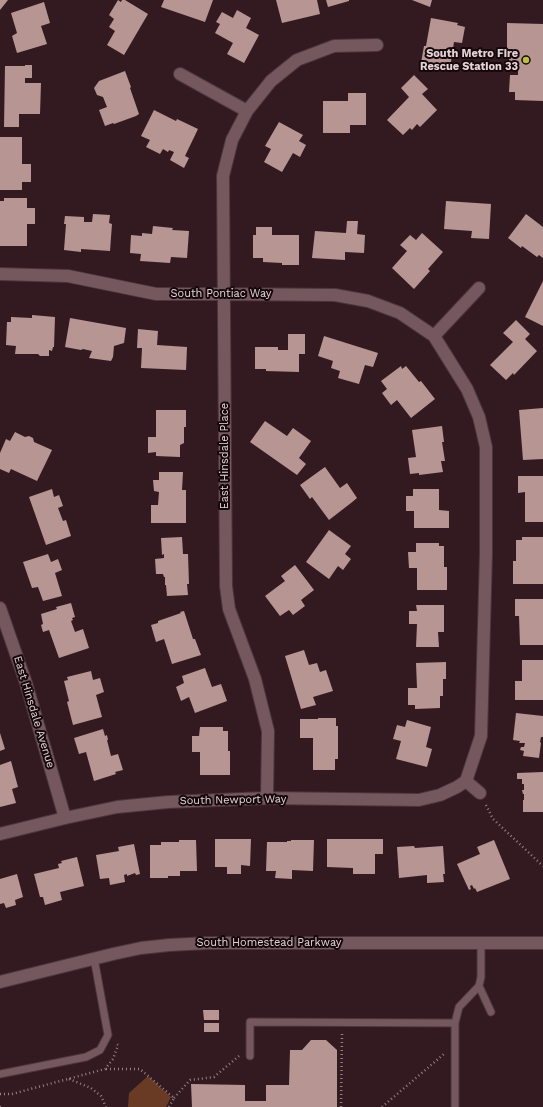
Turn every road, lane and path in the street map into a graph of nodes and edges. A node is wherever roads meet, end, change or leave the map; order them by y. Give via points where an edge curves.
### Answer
1 (377, 45) dead end
2 (180, 74) dead end
3 (247, 111) junction
4 (0, 274) edge
5 (479, 288) dead end
6 (223, 294) junction
7 (434, 336) junction
8 (0, 608) edge
9 (466, 781) junction
10 (480, 792) joint
11 (267, 798) junction
12 (65, 818) junction
13 (0, 834) edge
14 (543, 866) edge
15 (481, 943) junction
16 (543, 943) edge
17 (94, 958) junction
18 (0, 982) edge
19 (479, 986) junction
20 (491, 1012) dead end
21 (342, 1022) junction
22 (455, 1023) junction
23 (444, 1053) dead end
24 (250, 1056) joint
25 (105, 1069) dead end
26 (0, 1074) edge
27 (69, 1079) dead end
28 (174, 1098) junction
29 (106, 1107) edge
30 (169, 1107) edge
31 (341, 1107) edge
32 (382, 1107) edge
33 (455, 1107) edge

1 - 3 street, East Hinsdale Place via 334,46 296,60 271,81
2 - 3 street
3 - 6 street, East Hinsdale Place via 232,140 223,176
4 - 6 street, South Pontiac Way via 68,276 156,294
5 - 7 street
6 - 7 street, South Pontiac Way via 335,295 368,301 400,313
6 - 11 street, East Hinsdale Place via 226,586 229,608 255,679 268,731
7 - 9 street, South Pontiac Way via 467,389 479,417 486,447 481,736
8 - 12 street, East Hinsdale Avenue via 26,683
9 - 10 street
9 - 11 street, South Newport Way via 440,795 419,800
10 - 14 path via 493,819
11 - 12 street, South Newport Way via 117,807
12 - 13 street, South Newport Way
15 - 16 street, South Homestead Parkway
15 - 17 street, South Homestead Parkway via 208,943 140,948
15 - 19 lane
17 - 18 street, South Homestead Parkway
17 - 26 lane via 108,1035 100,1050 86,1056
19 - 20 lane
19 - 22 lane via 459,1007
21 - 22 lane
21 - 24 lane via 250,1022
21 - 31 path
22 - 33 lane
23 - 32 path
24 - 28 path via 240,1056 214,1077 190,1080
25 - 28 path via 140,1069
27 - 29 path via 91,1088 101,1096
28 - 30 path

